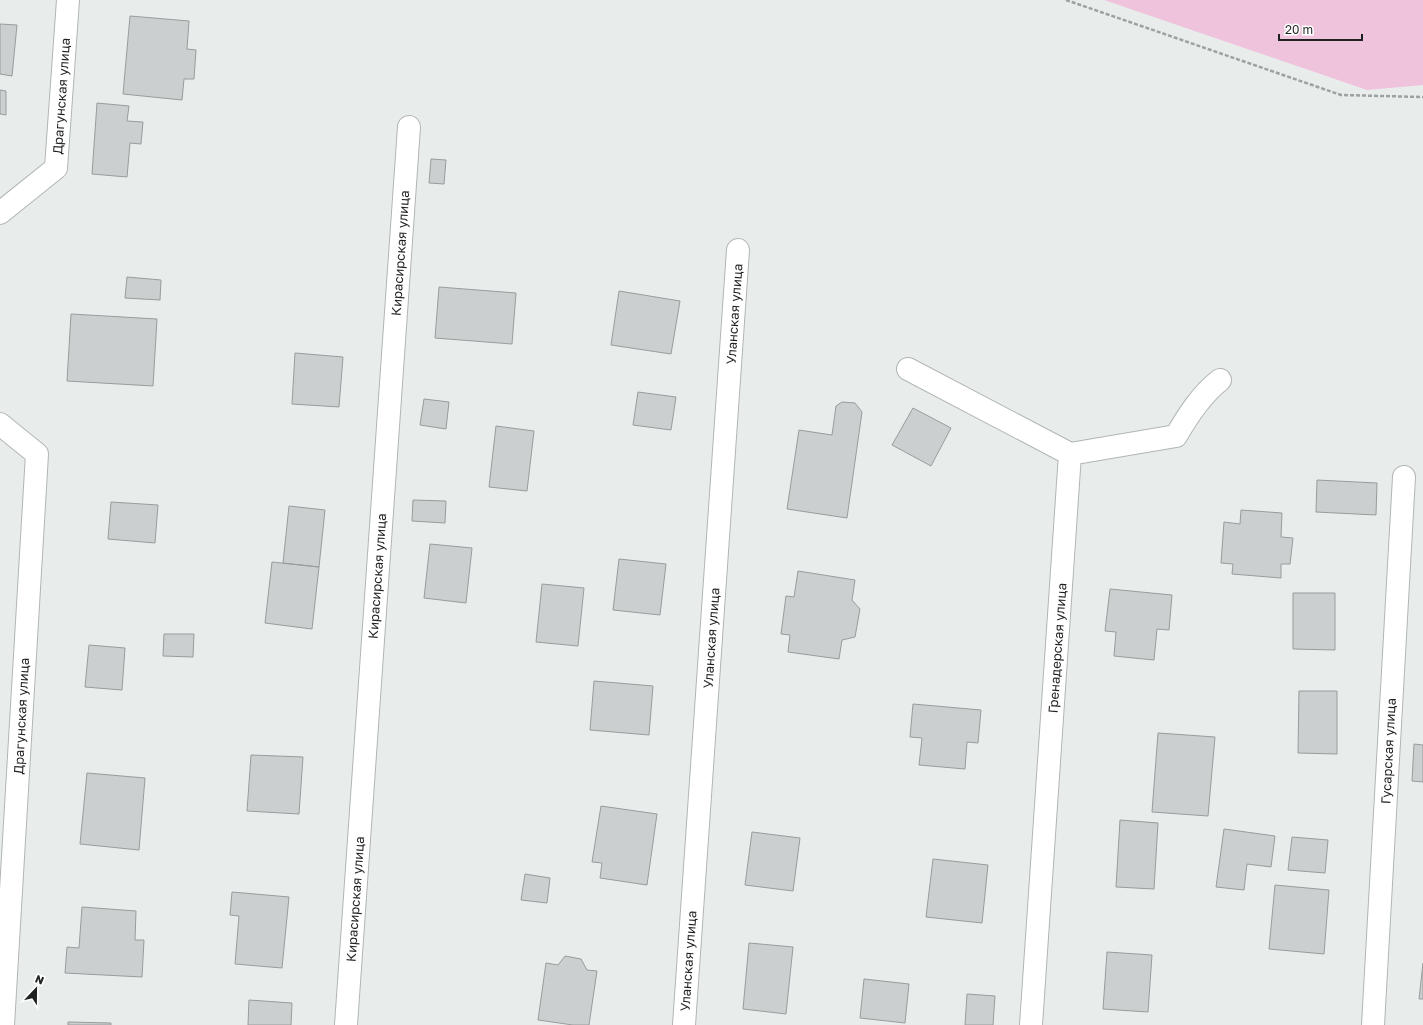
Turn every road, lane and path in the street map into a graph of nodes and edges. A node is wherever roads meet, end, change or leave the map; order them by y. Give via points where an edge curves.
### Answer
1 (68, 0) edge
2 (1066, 0) edge
3 (1423, 97) edge
4 (409, 127) dead end
5 (0, 213) edge
6 (738, 250) dead end
7 (908, 368) dead end
8 (1220, 380) dead end
9 (0, 424) edge
10 (1070, 454) junction
11 (1404, 477) dead end
12 (3, 1025) edge
13 (346, 1025) edge
14 (684, 1025) edge
15 (1031, 1025) edge
16 (1373, 1025) edge

1 - 5 street, Драгунская улица via 56,168
2 - 3 path via 1341,95
4 - 13 street, Кирасирская улица
6 - 14 street, Уланская улица
7 - 10 street
8 - 10 street via 1198,402 1176,436
9 - 12 street, Драгунская улица via 37,454
10 - 15 street, Гренадерская улица
11 - 16 street, Гусарская улица

